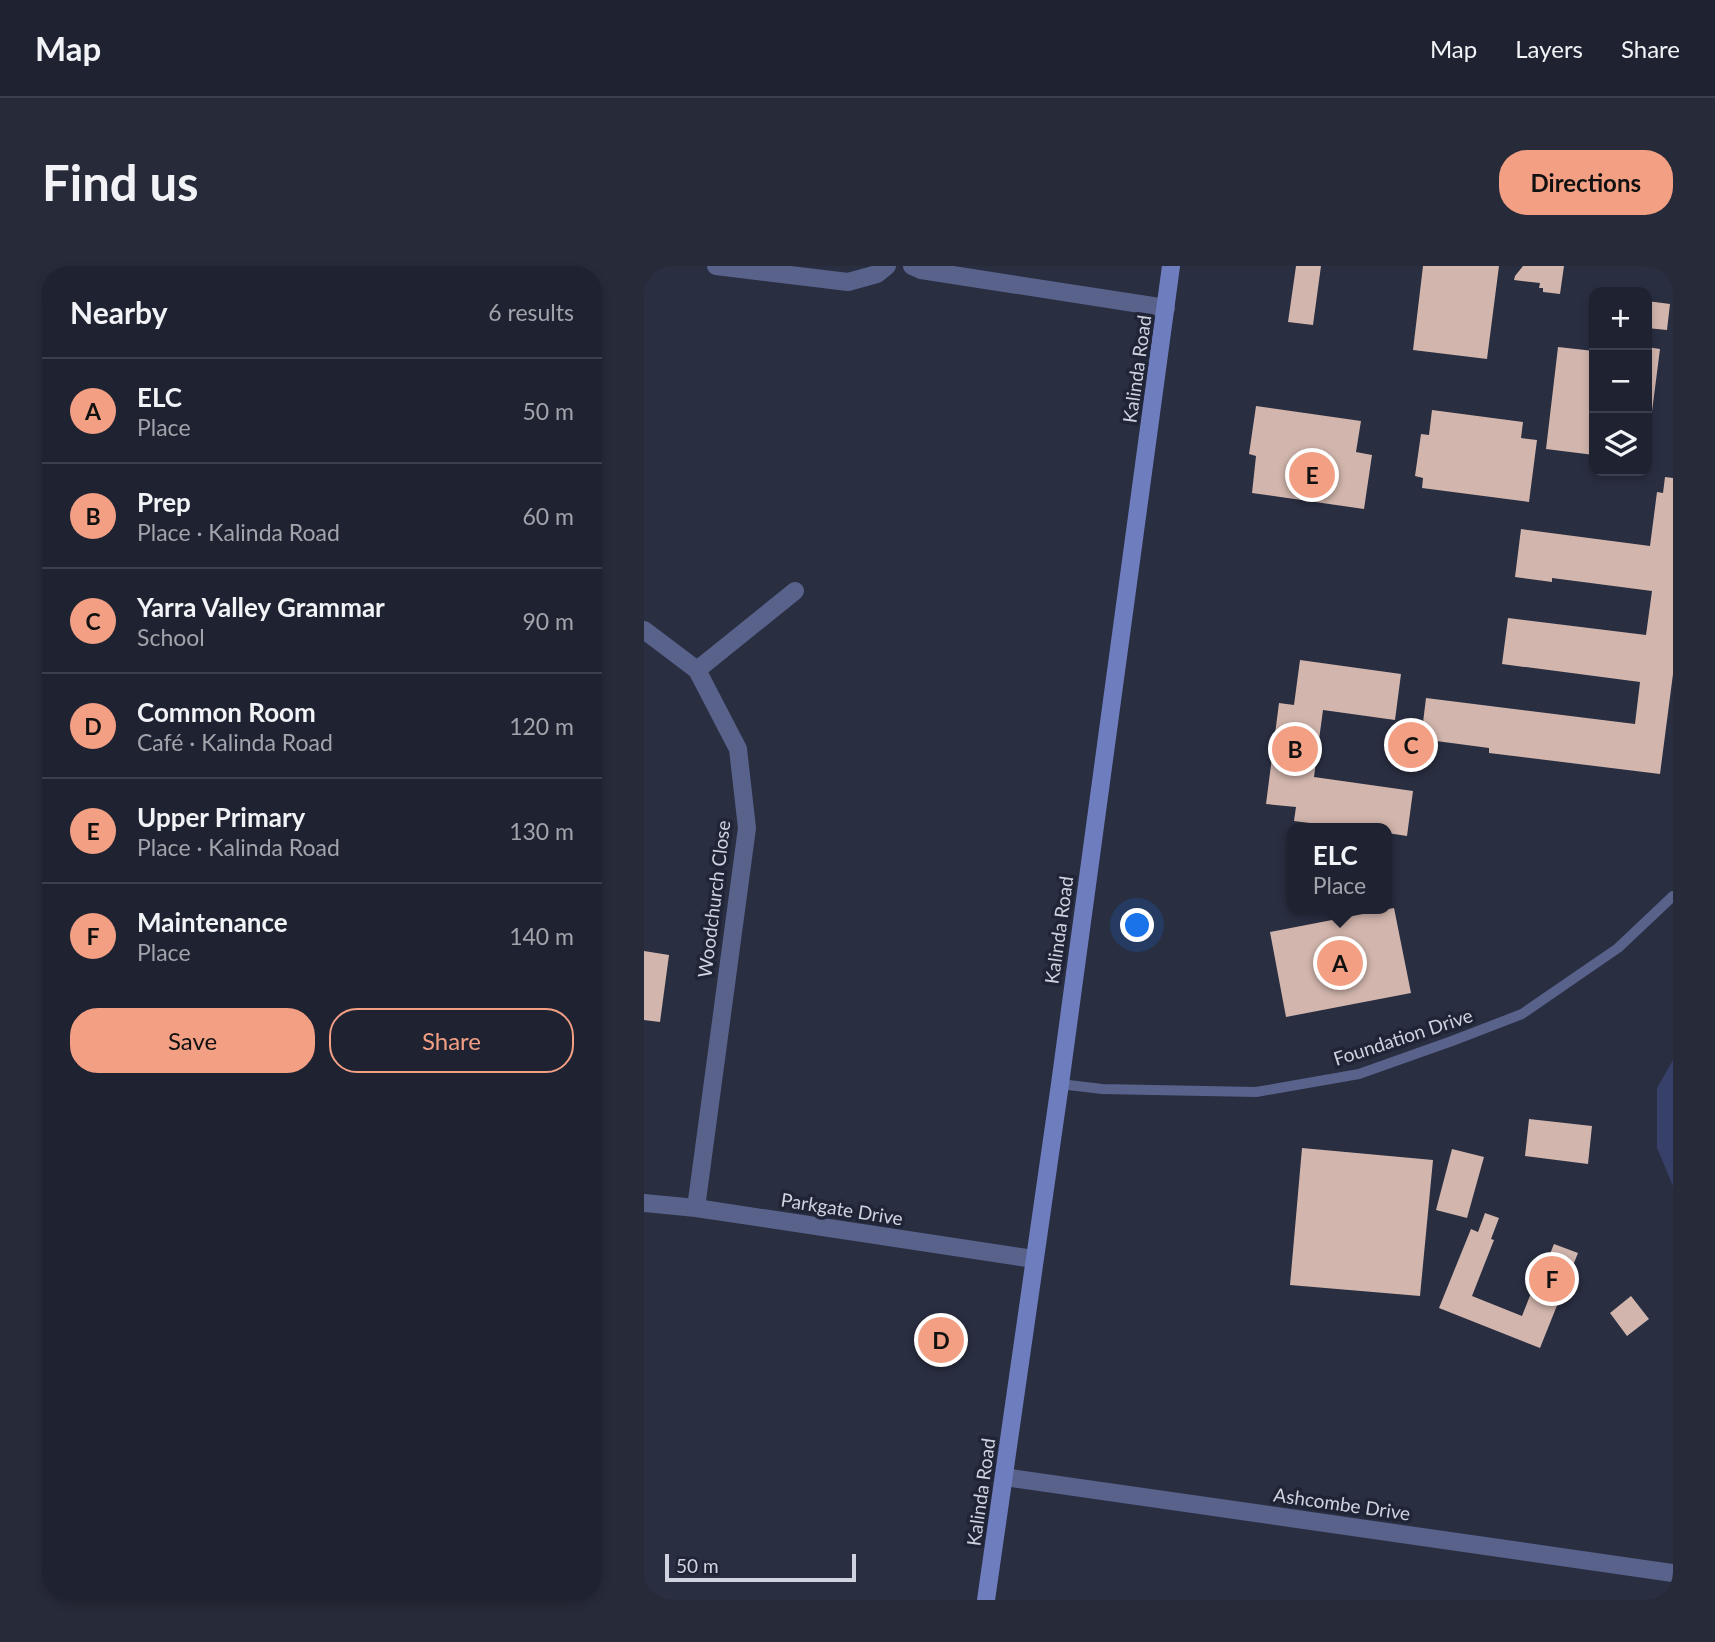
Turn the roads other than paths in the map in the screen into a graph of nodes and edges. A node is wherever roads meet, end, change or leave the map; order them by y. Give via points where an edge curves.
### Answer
1 (716, 266) edge
2 (887, 266) edge
3 (912, 266) edge
4 (1171, 266) edge
5 (1166, 308) junction
6 (795, 591) dead end
7 (644, 630) edge
8 (697, 670) junction
9 (1673, 896) edge
10 (1060, 1084) junction
11 (644, 1203) edge
12 (696, 1208) junction
13 (1034, 1259) junction
14 (1004, 1477) junction
15 (1673, 1573) edge
16 (986, 1600) edge

1 - 2 street via 848,282 877,274
3 - 5 street
4 - 5 street, Kalinda Road
5 - 10 street, Kalinda Road
6 - 8 street
7 - 8 street, Woodchurch Close
8 - 12 street, Woodchurch Close via 737,749 747,828
9 - 10 lane, Foundation Drive via 1618,948 1522,1014 1359,1074 1255,1092
10 - 13 street, Kalinda Road
11 - 12 street, Parkgate Drive
12 - 13 street, Parkgate Drive
13 - 14 street, Kalinda Road
14 - 15 street, Ashcombe Drive
14 - 16 street, Kalinda Road

